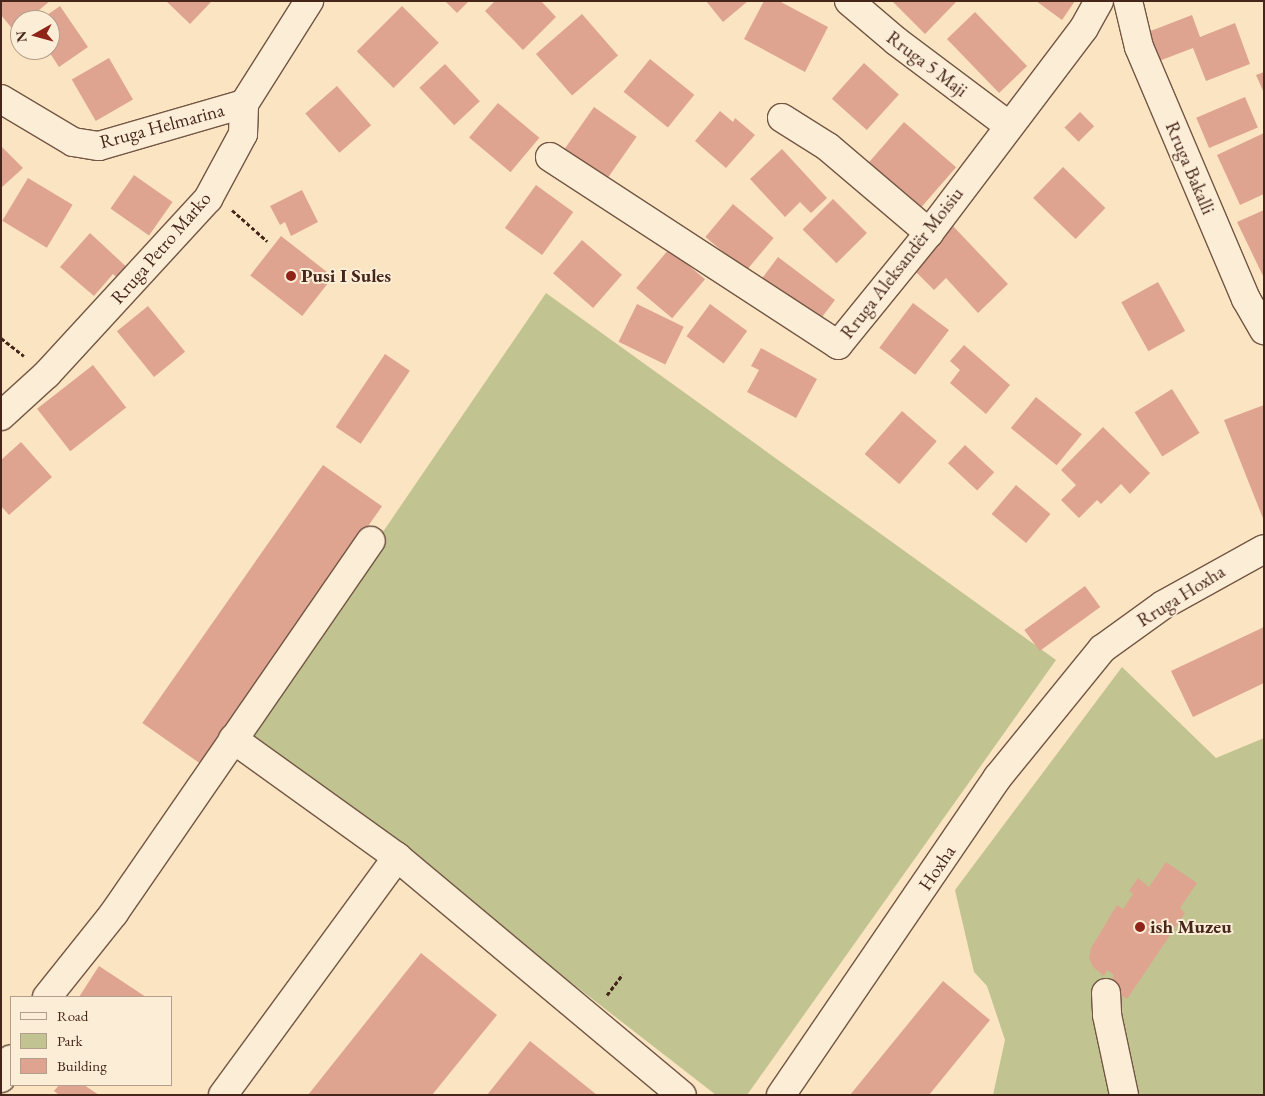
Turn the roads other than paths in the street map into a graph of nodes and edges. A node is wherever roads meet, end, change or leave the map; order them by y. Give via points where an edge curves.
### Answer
1 (309, 1) edge
2 (849, 1) edge
3 (1100, 1) edge
4 (1128, 1) edge
5 (1, 99) edge
6 (244, 104) junction
7 (782, 118) dead end
8 (1008, 125) junction
9 (550, 157) dead end
10 (928, 233) junction
11 (1264, 330) edge
12 (1, 416) edge
13 (371, 541) dead end
14 (1264, 548) edge
15 (1102, 649) joint
16 (233, 739) junction
17 (397, 856) junction
18 (1106, 993) dead end
19 (48, 996) edge
20 (10, 1061) edge
21 (1, 1078) edge
22 (224, 1095) edge
23 (682, 1095) edge
24 (781, 1095) edge
25 (1124, 1095) edge

1 - 6 street
2 - 8 street, Rruga 5 Maji via 896,42
3 - 8 street, Rruga Aleksandër Moisiu via 1084,28
4 - 11 street, Rruga Bakalli via 1139,48 1246,299
5 - 6 street, Rruga Helmarina via 73,142 99,146
6 - 12 street, Rruga Petro Marko via 243,134 212,191 138,278 47,374
7 - 10 street via 828,147
8 - 10 street, Rruga Aleksandër Moisiu
9 - 10 street, Rruga Aleksandër Moisiu via 838,345
13 - 16 street
14 - 15 street, Rruga Hoxha via 1163,605
15 - 24 street, Hoxha via 998,777
16 - 17 street
16 - 19 street via 114,913
17 - 22 street
17 - 23 street
18 - 25 street via 1107,1014
20 - 21 street

